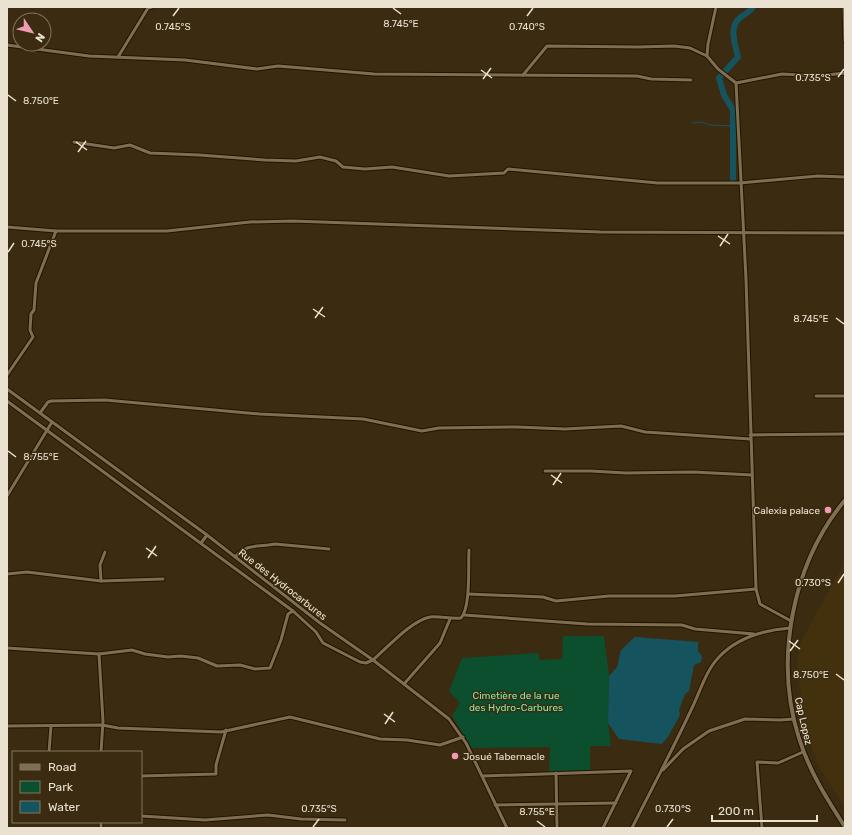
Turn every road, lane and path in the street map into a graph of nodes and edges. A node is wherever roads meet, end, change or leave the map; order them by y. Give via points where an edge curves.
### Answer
1 (152, 7) edge
2 (716, 7) edge
3 (844, 7) edge
4 (845, 41) edge
5 (7, 45) edge
6 (707, 56) junction
7 (118, 57) junction
8 (845, 69) edge
9 (840, 73) junction
10 (845, 73) edge
11 (523, 75) junction
12 (691, 80) dead end
13 (736, 83) junction
14 (74, 142) dead end
15 (845, 177) edge
16 (740, 182) junction
17 (7, 227) edge
18 (56, 231) junction
19 (742, 233) junction
20 (845, 233) edge
21 (7, 375) edge
22 (7, 389) edge
23 (816, 396) dead end
24 (845, 396) edge
25 (7, 401) edge
26 (40, 413) junction
27 (52, 422) junction
28 (46, 430) junction
29 (845, 434) edge
30 (750, 437) junction
31 (545, 471) dead end
32 (752, 475) junction
33 (7, 496) edge
34 (845, 500) edge
35 (207, 535) junction
36 (201, 543) junction
37 (329, 549) dead end
38 (469, 550) dead end
39 (105, 552) dead end
40 (235, 557) junction
41 (7, 574) edge
42 (162, 579) dead end
43 (101, 581) junction
44 (756, 589) junction
45 (468, 594) junction
46 (293, 611) junction
47 (464, 615) junction
48 (450, 619) junction
49 (791, 621) junction
50 (790, 628) junction
51 (754, 634) junction
52 (7, 648) edge
53 (99, 654) junction
54 (373, 660) junction
55 (404, 684) junction
56 (794, 719) junction
57 (102, 725) junction
58 (7, 726) edge
59 (51, 726) junction
60 (226, 730) junction
61 (463, 737) junction
62 (49, 751) edge
63 (101, 751) edge
64 (804, 752) junction
65 (661, 772) junction
66 (556, 773) junction
67 (142, 776) edge
68 (483, 776) junction
69 (616, 803) junction
70 (495, 805) junction
71 (556, 805) junction
72 (142, 816) edge
73 (346, 820) dead end
74 (845, 827) edge
75 (507, 828) edge
76 (557, 828) edge
77 (603, 828) edge
78 (632, 828) edge
79 (762, 828) edge

1 - 7 street via 148,8
2 - 6 street
3 - 4 street
5 - 7 street via 79,55
6 - 11 street via 690,48 674,46 547,46
6 - 13 street via 718,69
7 - 11 street via 185,60 257,69 278,66 374,74
8 - 9 street
9 - 10 street
9 - 13 street via 818,76 782,74
11 - 12 street via 637,76
13 - 16 street
14 - 16 street via 114,148 130,146 150,153 296,161 320,157 336,161 343,167 365,169 392,166 449,176 504,173 508,169 658,183
15 - 16 street via 818,176 771,182
16 - 19 street
17 - 18 street
18 - 19 street via 167,231 293,220 600,232
18 - 21 street via 35,284 34,310 30,314 30,330 33,337
19 - 20 street
19 - 30 street via 746,279
22 - 26 street, Rue des Hydrocarbures
23 - 24 street
25 - 28 street
26 - 27 street, Rue des Hydrocarbures
26 - 30 street via 51,401 105,400 260,414 363,419 422,431 439,428 565,429 621,426 645,432
27 - 28 street
27 - 35 street, Rue des Hydrocarbures
28 - 33 street
28 - 36 street
29 - 30 street
30 - 32 street
31 - 32 street
32 - 44 street
34 - 49 street, Cap Lopez via 829,522 808,563 795,600
35 - 36 street
35 - 40 street, Rue des Hydrocarbures
36 - 46 street
37 - 40 street via 275,544 251,546 242,549
38 - 45 street
39 - 43 street via 100,565
40 - 54 street, Rue des Hydrocarbures via 320,623
41 - 43 street via 27,572
42 - 43 street
44 - 45 street via 675,596 609,596 556,601 543,597
44 - 49 street via 760,604
45 - 47 street
46 - 53 street via 288,614 270,668 217,666 198,658 145,654 132,650
46 - 54 street via 331,648 366,663
47 - 48 street via 461,618
47 - 51 street via 587,624 682,625 695,629
48 - 54 street via 432,617 418,621
48 - 55 street via 440,643
49 - 50 street, Cap Lopez
50 - 51 street
50 - 56 street, Cap Lopez via 788,671
51 - 65 street via 729,648 718,658
52 - 53 street
53 - 57 street
54 - 55 street, Rue des Hydrocarbures
55 - 61 street, Rue des Hydrocarbures via 449,719
56 - 64 street, Cap Lopez
56 - 65 street via 745,719 709,731 683,749
57 - 59 street
57 - 60 street via 203,732
57 - 63 street
58 - 59 street
59 - 62 street
60 - 61 street via 290,717 380,739 440,745
60 - 67 street via 216,774
61 - 68 street, Rue des Hydrocarbures
64 - 74 street, Cap Lopez via 822,790
64 - 79 street via 778,763 758,762
65 - 78 street
66 - 68 street
66 - 69 street via 631,771
66 - 71 street
68 - 70 street, Rue des Hydrocarbures
69 - 71 street
69 - 77 street
70 - 71 street
70 - 75 street, Rue des Hydrocarbures
71 - 76 street
72 - 73 street via 205,820 268,815

